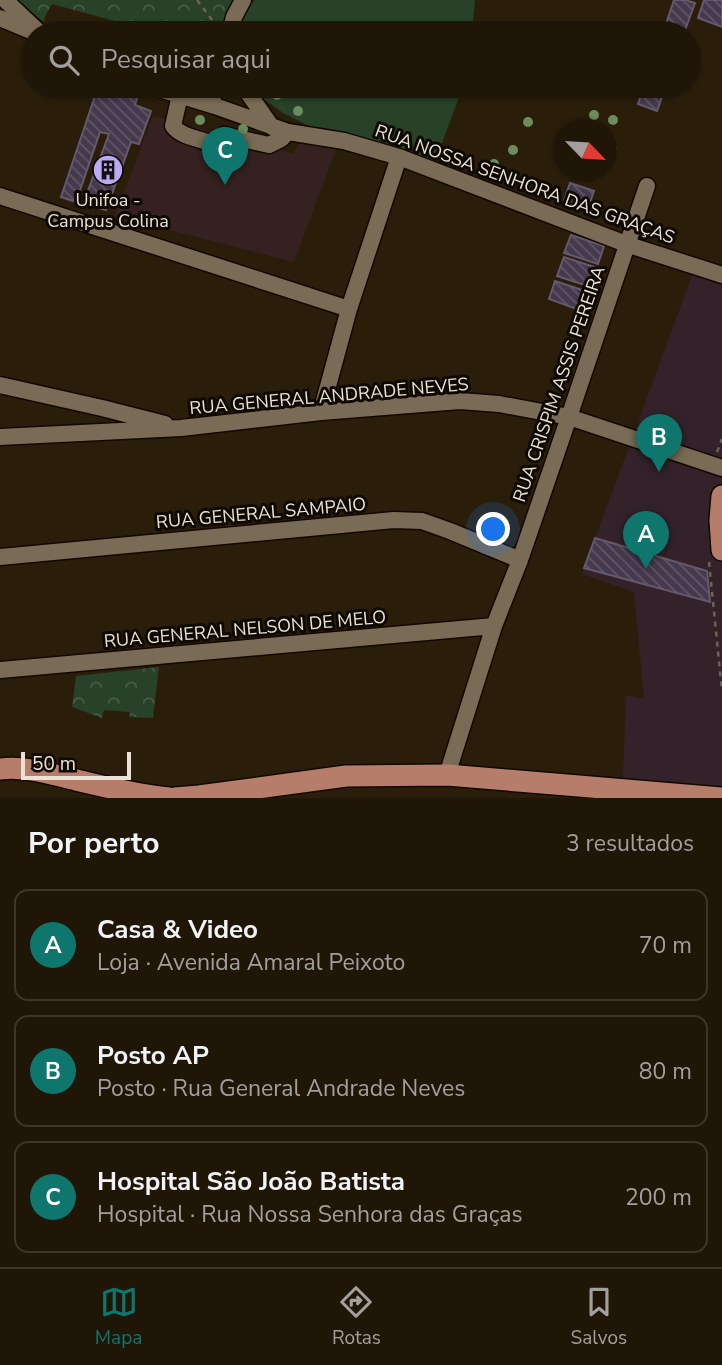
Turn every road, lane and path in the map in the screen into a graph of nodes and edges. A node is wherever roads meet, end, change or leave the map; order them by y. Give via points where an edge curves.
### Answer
1 (5, 0) edge
2 (197, 0) edge
3 (243, 0) edge
4 (0, 18) edge
5 (26, 21) edge
6 (213, 21) edge
7 (233, 21) edge
8 (21, 26) edge
9 (179, 98) edge
10 (190, 98) edge
11 (212, 98) edge
12 (253, 98) edge
13 (215, 106) junction
14 (280, 129) junction
15 (399, 157) junction
16 (647, 186) dead end
17 (0, 195) edge
18 (626, 244) junction
19 (722, 275) edge
20 (349, 309) junction
21 (0, 385) edge
22 (321, 412) junction
23 (569, 418) junction
24 (181, 428) junction
25 (0, 438) edge
26 (722, 468) edge
27 (722, 496) edge
28 (722, 551) edge
29 (0, 557) edge
30 (520, 560) junction
31 (494, 626) junction
32 (0, 670) edge
33 (0, 769) edge
34 (447, 775) junction
35 (169, 798) edge
36 (175, 798) edge
37 (722, 798) edge

1 - 5 street
2 - 6 path
3 - 7 street
4 - 8 street
9 - 14 street via 174,130 207,142 224,135 269,145 281,139
10 - 13 street, RUA NOSSA SENHORA DAS GRAÇAS
11 - 13 street
12 - 14 street
13 - 14 street, RUA NOSSA SENHORA DAS GRAÇAS
14 - 15 street, RUA NOSSA SENHORA DAS GRAÇAS
15 - 18 street, RUA NOSSA SENHORA DAS GRAÇAS
15 - 20 street
16 - 18 street, RUA CRISPIM ASSIS PEREIRA
17 - 20 street
18 - 19 street, RUA NOSSA SENHORA DAS GRAÇAS
18 - 23 street, RUA CRISPIM ASSIS PEREIRA
20 - 22 street
21 - 24 street, RUA GENERAL ANDRADE NEVES
22 - 23 street, RUA GENERAL ANDRADE NEVES via 460,401
22 - 24 street, RUA GENERAL ANDRADE NEVES
23 - 26 street, RUA GENERAL ANDRADE NEVES
23 - 30 street, RUA CRISPIM ASSIS PEREIRA
24 - 25 street, RUA GENERAL ANDRADE NEVES
27 - 28 main road
29 - 30 street, RUA GENERAL SAMPAIO via 394,520 422,522
30 - 31 street, RUA CRISPIM ASSIS PEREIRA
31 - 32 street, RUA GENERAL NELSON DE MELO
31 - 34 street, RUA CRISPIM ASSIS PEREIRA
33 - 35 main road via 35,770
34 - 36 main road via 346,776
34 - 37 main road

